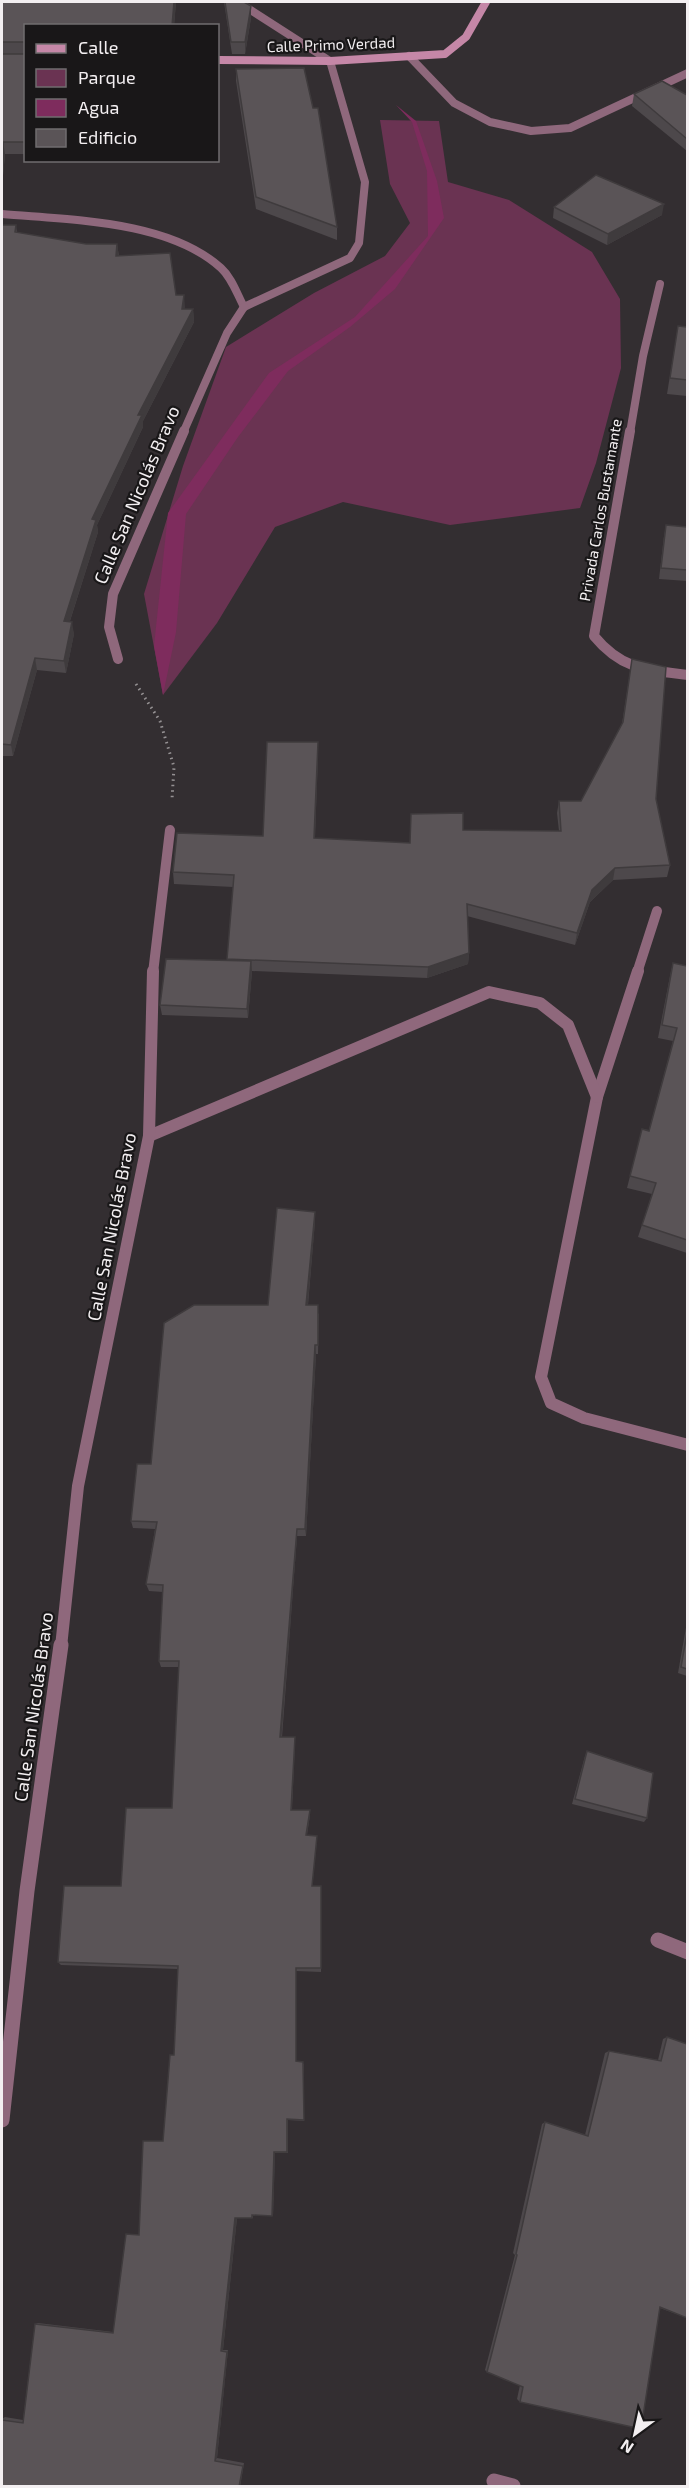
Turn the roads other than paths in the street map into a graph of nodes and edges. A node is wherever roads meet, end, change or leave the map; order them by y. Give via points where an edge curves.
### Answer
1 (238, 2) edge
2 (486, 2) edge
3 (408, 56) junction
4 (219, 60) edge
5 (330, 61) junction
6 (687, 74) edge
7 (2, 214) edge
8 (660, 284) dead end
9 (244, 307) junction
10 (118, 659) road end
11 (687, 675) edge
12 (170, 830) road end
13 (657, 911) dead end
14 (597, 1097) junction
15 (149, 1136) junction
16 (687, 1446) edge
17 (658, 1940) dead end
18 (687, 1952) edge
19 (2, 2120) edge
20 (494, 2481) dead end
21 (513, 2487) edge

1 - 5 street
2 - 3 street, Calle Primo Verdad via 466,37 445,54
3 - 5 street, Calle Primo Verdad
3 - 6 street via 454,103 490,122 531,131 570,128
4 - 5 street, Calle Primo Verdad
5 - 9 street via 365,182 359,243 350,258
7 - 9 street via 109,224 175,241 222,269
8 - 11 street, Privada Carlos Bustamante via 643,356 594,636 606,652 626,665
9 - 10 street, Calle San Nicolás Bravo via 227,333 113,594 109,627
12 - 15 street, Calle San Nicolás Bravo via 153,960
13 - 14 street
14 - 15 street via 567,1025 540,1003 489,992
14 - 16 street via 541,1377 551,1403 584,1418
15 - 19 street, Calle San Nicolás Bravo via 78,1486
17 - 18 street
20 - 21 street

